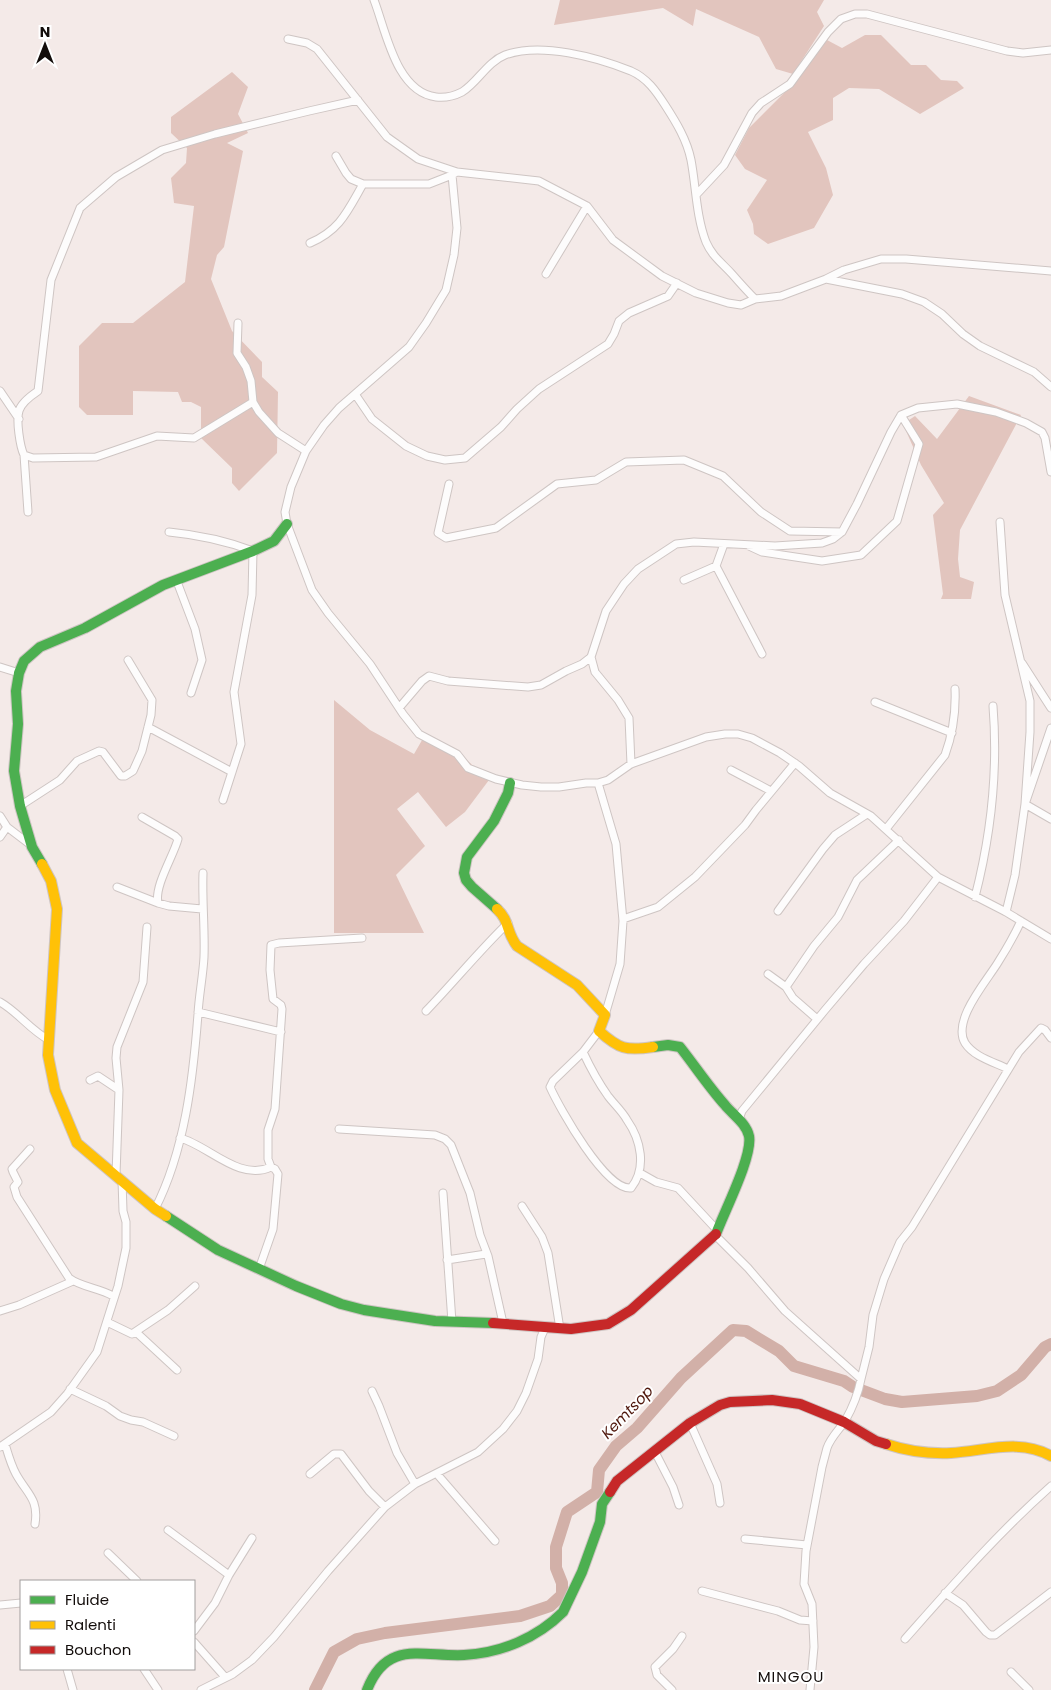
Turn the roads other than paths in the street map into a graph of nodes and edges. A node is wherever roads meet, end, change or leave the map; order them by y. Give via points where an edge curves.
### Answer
1 (374, 0) edge
2 (288, 39) dead end
3 (1051, 50) edge
4 (358, 100) junction
5 (336, 156) dead end
6 (455, 174) junction
7 (363, 184) junction
8 (696, 195) junction
9 (587, 206) junction
10 (310, 244) dead end
11 (1051, 271) edge
12 (546, 274) dead end
13 (826, 279) junction
14 (677, 283) junction
15 (755, 299) junction
16 (238, 323) dead end
17 (1051, 387) edge
18 (0, 391) edge
19 (355, 394) junction
20 (254, 402) junction
21 (901, 416) junction
22 (19, 419) junction
23 (306, 451) junction
24 (24, 455) junction
25 (1051, 472) edge
26 (449, 484) dead end
27 (28, 512) dead end
28 (1000, 522) dead end
29 (287, 524) junction
30 (169, 532) dead end
31 (842, 532) junction
32 (744, 543) junction
33 (724, 544) junction
34 (253, 551) junction
35 (716, 566) junction
36 (176, 579) junction
37 (684, 580) dead end
38 (762, 654) dead end
39 (591, 658) junction
40 (1019, 659) junction
41 (128, 660) dead end
42 (0, 667) edge
43 (18, 673) junction
44 (956, 689) dead end
45 (191, 693) dead end
46 (875, 702) dead end
47 (993, 706) dead end
48 (399, 708) junction
49 (1051, 708) edge
50 (148, 727) junction
51 (1051, 728) edge
52 (952, 733) junction
53 (795, 763) junction
54 (631, 764) junction
55 (731, 770) dead end
56 (232, 772) junction
57 (510, 783) junction
58 (598, 783) junction
59 (771, 791) junction
60 (223, 800) dead end
61 (1025, 804) junction
62 (20, 806) junction
63 (867, 814) junction
64 (0, 816) edge
65 (142, 817) dead end
66 (1051, 818) edge
67 (7, 827) junction
68 (886, 829) junction
69 (0, 837) edge
70 (899, 840) junction
71 (32, 846) junction
72 (203, 873) dead end
73 (938, 876) junction
74 (117, 887) dead end
75 (975, 897) junction
76 (158, 903) junction
77 (202, 908) junction
78 (778, 911) dead end
79 (1006, 912) junction
80 (623, 919) junction
81 (1022, 921) junction
82 (508, 923) junction
83 (147, 927) dead end
84 (362, 938) dead end
85 (1051, 939) edge
86 (768, 974) dead end
87 (786, 987) junction
88 (0, 1002) edge
89 (426, 1011) dead end
90 (198, 1012) junction
91 (605, 1015) junction
92 (817, 1019) junction
93 (599, 1031) junction
94 (281, 1032) junction
95 (1051, 1038) edge
96 (49, 1040) junction
97 (583, 1052) junction
98 (1008, 1069) junction
99 (90, 1080) dead end
100 (118, 1090) junction
101 (739, 1119) junction
102 (339, 1129) dead end
103 (180, 1138) junction
104 (30, 1149) dead end
105 (271, 1167) junction
106 (640, 1173) junction
107 (119, 1177) junction
108 (443, 1193) dead end
109 (522, 1206) dead end
110 (155, 1209) junction
111 (716, 1233) junction
112 (486, 1254) junction
113 (447, 1260) junction
114 (259, 1269) junction
115 (73, 1281) junction
116 (195, 1286) dead end
117 (113, 1296) junction
118 (0, 1311) edge
119 (108, 1322) junction
120 (452, 1322) junction
121 (502, 1323) junction
122 (545, 1328) junction
123 (560, 1329) junction
124 (136, 1332) junction
125 (177, 1370) dead end
126 (861, 1381) junction
127 (70, 1389) junction
128 (372, 1391) dead end
129 (844, 1422) junction
130 (690, 1423) junction
131 (174, 1436) dead end
132 (2, 1446) edge
133 (655, 1452) junction
134 (1051, 1456) edge
135 (310, 1474) dead end
136 (437, 1474) junction
137 (415, 1484) junction
138 (1051, 1486) edge
139 (720, 1503) dead end
140 (679, 1505) dead end
141 (385, 1507) junction
142 (34, 1524) dead end
143 (168, 1530) dead end
144 (252, 1538) dead end
145 (745, 1539) dead end
146 (495, 1541) dead end
147 (807, 1545) junction
148 (108, 1553) dead end
149 (230, 1575) junction
150 (136, 1580) edge
151 (702, 1591) dead end
152 (1051, 1592) edge
153 (945, 1593) junction
154 (20, 1603) edge
155 (0, 1605) edge
156 (813, 1621) junction
157 (195, 1630) edge
158 (682, 1636) dead end
159 (905, 1639) dead end
160 (195, 1643) edge
161 (67, 1670) edge
162 (145, 1670) edge
163 (1011, 1672) dead end
164 (225, 1678) junction
165 (73, 1690) edge
166 (158, 1690) edge
167 (201, 1690) edge
168 (367, 1690) edge
169 (672, 1690) edge
170 (810, 1690) edge
171 (1029, 1690) edge

1 - 8 street via 398,64 413,87 432,96 461,92 503,56 536,50 583,56 646,80 680,128 691,158
2 - 4 street via 317,49
3 - 8 street via 1008,51 867,14 841,19 790,84 752,113 724,165
4 - 6 street via 387,137 418,159
4 - 22 street via 308,110 162,150 116,177 80,208 51,280 38,391 18,411
5 - 7 street via 346,173
6 - 7 street via 429,184
6 - 9 street via 539,181
6 - 19 street via 457,228 446,290 409,346
7 - 10 street via 337,227
8 - 15 street via 706,242 714,257
9 - 12 street
9 - 14 street via 613,240 662,276
11 - 13 street via 881,259 857,265
13 - 15 street via 781,296
13 - 17 street via 902,294 924,302 980,346 1034,372
14 - 15 street via 734,305
14 - 19 street via 668,296 628,313 619,321 608,344 539,389 465,458 445,460 406,446 372,419
16 - 20 street via 238,353 251,381
18 - 22 street
19 - 23 street via 324,425
20 - 23 street via 278,433
20 - 24 street via 194,438 157,436 96,457 33,458
21 - 25 street via 918,408 957,404 996,412 1026,423 1037,428 1045,438
21 - 31 street
21 - 32 street via 919,444 897,521 861,555 822,561 762,552
22 - 24 street via 20,446
23 - 29 street via 291,487 285,512
24 - 27 street
26 - 31 street via 438,533 446,538 496,528 558,484 596,480 626,462 684,460 723,476 761,512 790,531
28 - 40 street via 1005,595
29 - 34 street via 274,541
29 - 48 street via 312,590 370,664
30 - 34 street via 227,541
31 - 32 street via 822,543 775,546
32 - 33 street
33 - 35 street
33 - 39 street via 676,544 638,569 606,611
34 - 36 street
34 - 56 street via 252,595 234,692 241,744
35 - 37 street
35 - 38 street
36 - 43 street via 85,628 40,648 24,661
36 - 45 street via 196,628 202,660
39 - 48 street via 541,685 528,687 448,681 429,676
39 - 54 street via 595,672 629,718
40 - 49 street
40 - 61 street via 1030,701
41 - 50 street via 152,700
42 - 43 street
43 - 62 street via 14,771
44 - 52 street
46 - 52 street
47 - 75 street via 995,765
48 - 57 street via 419,734 457,754 468,768
50 - 56 street
50 - 62 street via 139,759 130,773 121,776 99,751 77,761 60,780
51 - 61 street
52 - 68 street via 945,755
53 - 54 street via 765,743 725,734 689,742
53 - 59 street
53 - 63 street via 830,792
54 - 58 street
55 - 59 street
56 - 60 street
57 - 58 street via 559,787
57 - 82 street via 494,821 467,857 464,873 472,887 502,912
58 - 80 street via 616,844
59 - 80 street via 745,825 696,876 658,907
61 - 66 street
61 - 79 street
62 - 71 street
63 - 68 street
63 - 78 street via 822,849
64 - 67 street
65 - 76 street via 178,839 165,869
67 - 69 street
67 - 71 street
68 - 70 street
70 - 73 street
70 - 87 street via 857,880 838,917
71 - 96 street via 51,881 57,909
72 - 77 street
73 - 75 street
73 - 92 street via 904,921
74 - 76 street
75 - 79 street
76 - 77 street
77 - 90 street via 204,956
79 - 81 street
80 - 91 street via 620,964
81 - 85 street
81 - 98 street via 969,1008 962,1032 965,1043 978,1055
82 - 89 street via 480,949
82 - 91 street via 510,937 517,946 577,984
83 - 100 street via 143,982 117,1047
84 - 94 street via 271,945 271,987 273,999 282,1009
86 - 87 street
87 - 92 street
88 - 96 street
90 - 94 street
90 - 103 street via 195,1053
91 - 93 street
92 - 101 street via 742,1111
93 - 97 street
93 - 101 street via 623,1047 641,1049 675,1044 680,1047
94 - 105 street via 275,1109 268,1130
95 - 98 street via 1041,1028 1018,1052
96 - 107 street via 55,1090 72,1134 80,1146
97 - 106 street via 608,1096 632,1128 642,1158
97 - 106 street via 551,1083 557,1102 583,1145 618,1183 631,1188
98 - 126 street via 900,1242 873,1315
99 - 100 street via 98,1076
100 - 107 street
101 - 111 street via 749,1137 749,1150
102 - 112 street via 435,1135 445,1139 451,1146 470,1193
103 - 105 street via 195,1142 215,1156 241,1167 256,1171
103 - 110 street via 170,1174
104 - 115 street via 12,1168 18,1182 14,1190
105 - 114 street via 278,1174 273,1229
106 - 111 street via 678,1188
107 - 110 street
107 - 117 street via 126,1222 126,1248
108 - 113 street
109 - 123 street via 548,1253
110 - 114 street via 218,1250
111 - 123 street via 623,1316 600,1326
111 - 126 street via 785,1311
112 - 113 street
112 - 121 street
113 - 120 street
114 - 120 street via 346,1306
115 - 117 street
115 - 118 street
116 - 124 street
117 - 119 street
119 - 124 street via 128,1333
119 - 127 street via 97,1352
120 - 121 street
121 - 122 street
122 - 123 street
122 - 136 street via 532,1377 517,1410 503,1429 478,1452
124 - 125 street
126 - 129 street
127 - 131 street via 120,1416
127 - 132 street via 51,1412
128 - 137 street via 396,1453
129 - 130 street via 800,1404 751,1400 720,1405
129 - 134 street via 876,1441 907,1450 950,1453 1005,1446 1027,1447
129 - 147 street via 827,1448
130 - 133 street
130 - 139 street via 717,1484
132 - 142 street via 34,1500
133 - 140 street
133 - 168 street via 617,1481 609,1492 602,1504 600,1522 582,1572 558,1617 524,1641 500,1649 464,1655 419,1652 394,1657 382,1664
135 - 141 street via 334,1454 341,1454 369,1492
136 - 137 street
136 - 146 street
137 - 141 street
138 - 153 street
141 - 164 street via 274,1638 252,1660
143 - 149 street
144 - 149 street
145 - 147 street
147 - 156 street via 804,1584 812,1604
148 - 150 street
149 - 157 street
151 - 156 street
152 - 153 street via 995,1635 986,1632 963,1605
153 - 159 street
154 - 155 street
156 - 170 street
158 - 169 street via 655,1667 657,1675
160 - 164 street
161 - 165 street
162 - 166 street
163 - 171 street
164 - 167 street

